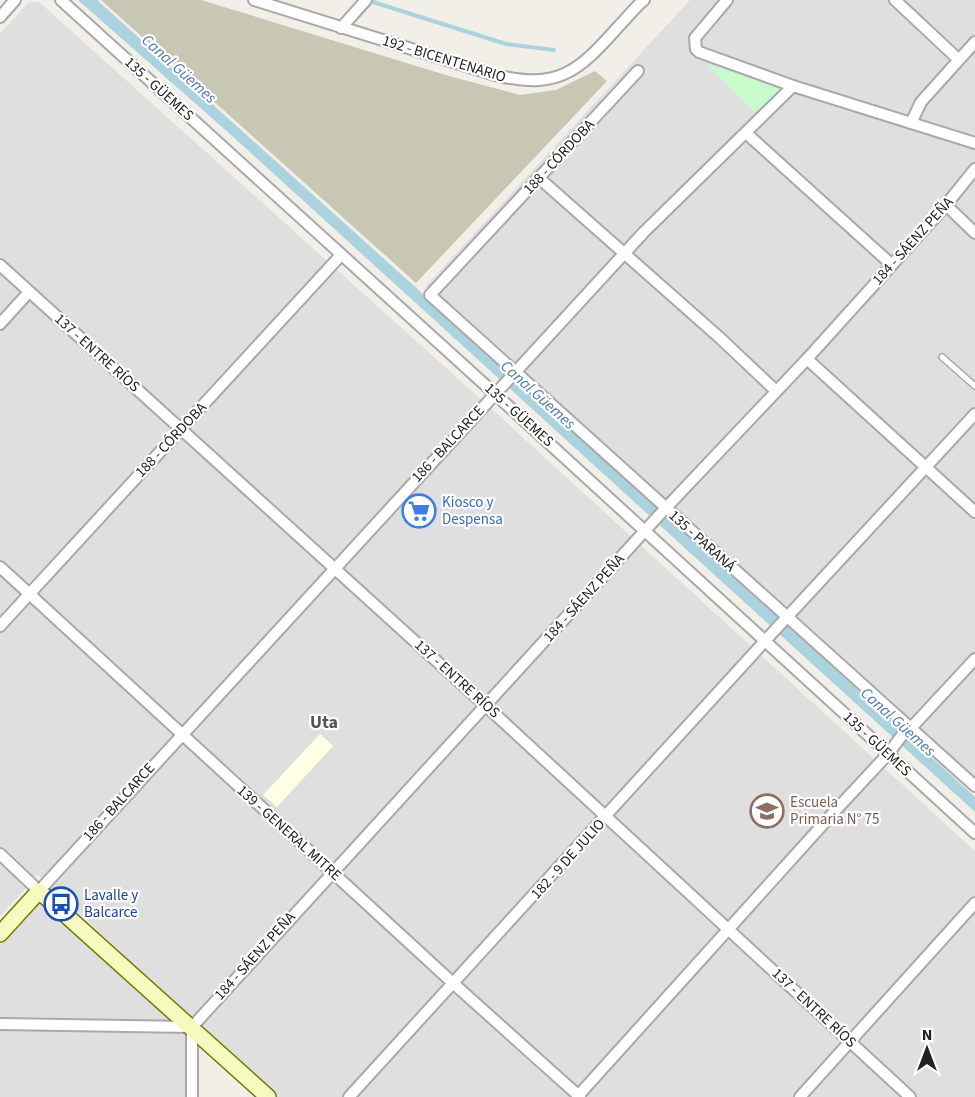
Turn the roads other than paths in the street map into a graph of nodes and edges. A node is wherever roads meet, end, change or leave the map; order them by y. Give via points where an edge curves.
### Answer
1 (15, 0) edge
2 (60, 0) edge
3 (254, 0) edge
4 (366, 0) edge
5 (644, 0) edge
6 (727, 0) edge
7 (895, 0) edge
8 (0, 17) edge
9 (341, 28) junction
10 (975, 42) edge
11 (958, 59) junction
12 (638, 70) dead end
13 (793, 86) junction
14 (911, 123) junction
15 (746, 133) junction
16 (975, 143) edge
17 (975, 169) edge
18 (539, 178) junction
19 (946, 206) junction
20 (975, 233) edge
21 (625, 253) junction
22 (341, 255) junction
23 (891, 264) junction
24 (0, 265) edge
25 (29, 292) junction
26 (429, 295) joint
27 (0, 324) edge
28 (942, 357) dead end
29 (807, 359) junction
30 (513, 374) junction
31 (975, 386) edge
32 (496, 391) junction
33 (776, 392) junction
34 (975, 414) edge
35 (182, 429) junction
36 (926, 468) junction
37 (664, 510) junction
38 (975, 512) edge
39 (648, 528) junction
40 (0, 567) edge
41 (334, 567) junction
42 (29, 593) junction
43 (787, 619) junction
44 (0, 626) edge
45 (766, 639) junction
46 (975, 659) edge
47 (486, 705) junction
48 (908, 729) junction
49 (181, 734) junction
50 (891, 751) junction
51 (975, 786) edge
52 (606, 817) junction
53 (975, 833) edge
54 (0, 854) edge
55 (332, 872) junction
56 (39, 891) junction
57 (975, 903) edge
58 (728, 928) junction
59 (0, 934) edge
60 (454, 984) junction
61 (0, 1024) edge
62 (192, 1027) junction
63 (850, 1041) junction
64 (578, 1096) edge
65 (192, 1097) edge
66 (268, 1097) edge
67 (350, 1097) edge
68 (800, 1097) edge
69 (910, 1097) edge

1 - 8 street
2 - 22 street, 135 - GÜEMES
3 - 9 street, 192 - BICENTENARIO
4 - 9 street
5 - 9 street, 192 - BICENTENARIO via 581,65 570,73 542,81 495,75
6 - 13 street via 698,33 695,44 699,52
7 - 11 street
10 - 11 street
11 - 14 street via 921,102
12 - 18 street, 188 - CÓRDOBA
13 - 14 street
13 - 15 street, 186 - BALCARCE
14 - 16 street
15 - 21 street, 186 - BALCARCE
15 - 23 street
17 - 19 street, 184 - SÁENZ PEÑA
18 - 21 street
18 - 26 street, 188 - CÓRDOBA
19 - 20 street
19 - 23 street, 184 - SÁENZ PEÑA
21 - 30 street, 186 - BALCARCE
21 - 33 street
22 - 32 street, 135 - GÜEMES
22 - 35 street, 188 - CÓRDOBA
23 - 29 street, 184 - SÁENZ PEÑA
24 - 25 street, 137 - ENTRE RÍOS
25 - 27 street
25 - 35 street, 137 - ENTRE RÍOS
26 - 30 street, 135 - PARANÁ
28 - 31 lane
29 - 33 street, 184 - SÁENZ PEÑA
29 - 36 street
30 - 32 street, 186 - BALCARCE
30 - 37 street, 135 - PARANÁ
32 - 39 street, 135 - GÜEMES
32 - 41 street, 186 - BALCARCE
33 - 37 street, 184 - SÁENZ PEÑA
34 - 36 street, 182 - 9 DE JULIO
35 - 41 street, 137 - ENTRE RÍOS
35 - 42 street, 188 - CÓRDOBA
36 - 38 street
36 - 43 street, 182 - 9 DE JULIO
37 - 39 street, 184 - SÁENZ PEÑA
37 - 43 street, 135 - PARANÁ
39 - 45 street, 135 - GÜEMES
39 - 47 street, 184 - SÁENZ PEÑA
40 - 42 street, 139 - GENERAL MITRE
41 - 47 street, 137 - ENTRE RÍOS
41 - 49 street, 186 - BALCARCE
42 - 44 street, 188 - CÓRDOBA
42 - 49 street, 139 - GENERAL MITRE
43 - 45 street, 182 - 9 DE JULIO
43 - 48 street, 135 - PARANÁ
45 - 50 street, 135 - GÜEMES
45 - 52 street, 182 - 9 DE JULIO
46 - 48 street
47 - 52 street, 137 - ENTRE RÍOS
47 - 55 street, 184 - SÁENZ PEÑA
48 - 50 street
48 - 51 street, 135 - PARANÁ
49 - 55 street, 139 - GENERAL MITRE
49 - 56 street, 186 - BALCARCE
50 - 53 street, 135 - GÜEMES
50 - 58 street
52 - 58 street, 137 - ENTRE RÍOS
52 - 60 street, 182 - 9 DE JULIO
54 - 56 street
55 - 60 street, 139 - GENERAL MITRE
55 - 62 street, 184 - SÁENZ PEÑA
56 - 59 street
56 - 62 street
57 - 63 street
58 - 63 street, 137 - ENTRE RÍOS
58 - 64 street
60 - 64 street, 139 - GENERAL MITRE
60 - 67 street, 182 - 9 DE JULIO
61 - 62 street
62 - 65 street
62 - 66 street
63 - 68 street
63 - 69 street, 137 - ENTRE RÍOS

